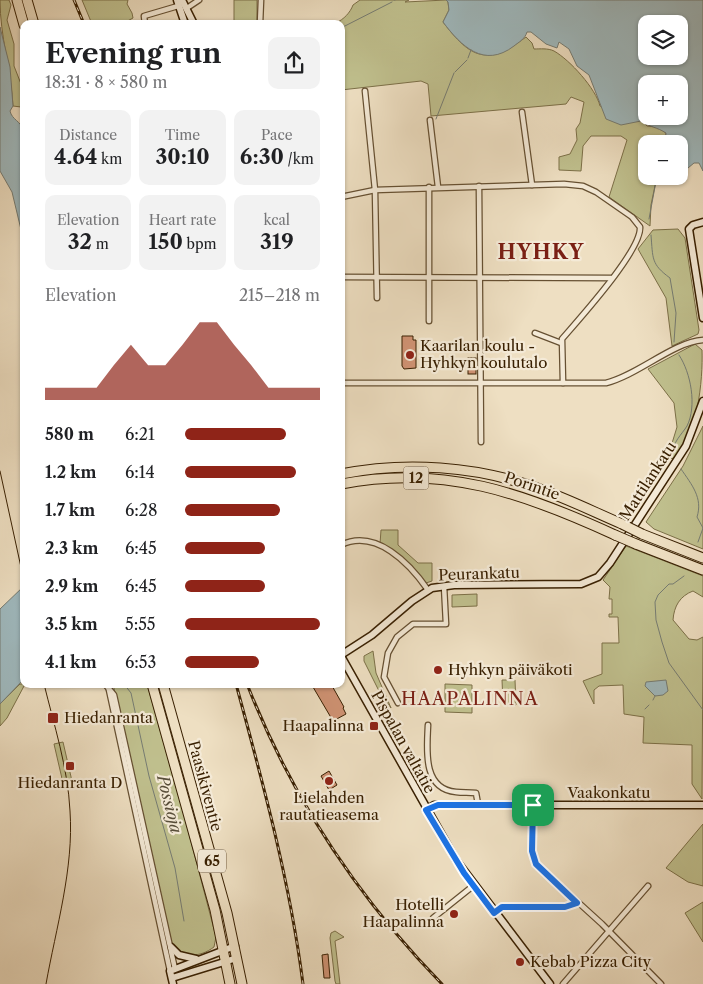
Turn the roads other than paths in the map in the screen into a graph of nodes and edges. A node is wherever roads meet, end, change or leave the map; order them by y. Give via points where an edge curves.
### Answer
1 (17, 0) edge
2 (27, 0) edge
3 (182, 0) edge
4 (199, 0) edge
5 (261, 0) edge
6 (176, 5) edge
7 (187, 8) junction
8 (23, 20) edge
9 (33, 20) edge
10 (144, 20) edge
11 (183, 20) edge
12 (192, 20) edge
13 (260, 20) edge
14 (365, 91) dead end
15 (522, 112) dead end
16 (430, 120) dead end
17 (532, 185) junction
18 (479, 186) junction
19 (428, 187) junction
20 (438, 187) junction
21 (375, 190) junction
22 (345, 196) edge
23 (703, 222) edge
24 (345, 277) edge
25 (429, 277) junction
26 (481, 277) junction
27 (376, 278) junction
28 (612, 278) junction
29 (377, 298) dead end
30 (703, 318) edge
31 (428, 321) dead end
32 (535, 333) dead end
33 (703, 340) edge
34 (561, 343) junction
35 (345, 383) edge
36 (564, 383) junction
37 (480, 385) junction
38 (703, 401) edge
39 (481, 442) dead end
40 (345, 474) edge
41 (345, 484) edge
42 (345, 544) edge
43 (703, 558) edge
44 (604, 570) joint
45 (703, 570) edge
46 (444, 586) junction
47 (428, 590) junction
48 (345, 652) edge
49 (345, 662) edge
50 (109, 688) joint
51 (153, 688) edge
52 (164, 688) edge
53 (398, 703) dead end
54 (428, 725) dead end
55 (478, 804) junction
56 (533, 805) junction
57 (703, 805) edge
58 (426, 810) junction
59 (473, 886) junction
60 (648, 886) dead end
61 (577, 903) junction
62 (494, 913) junction
63 (433, 918) dead end
64 (608, 930) junction
65 (234, 946) junction
66 (170, 947) junction
67 (223, 949) junction
68 (237, 958) junction
69 (200, 960) junction
70 (225, 960) junction
71 (173, 975) edge
72 (180, 984) edge
73 (230, 984) edge
74 (242, 984) edge
75 (550, 984) edge
76 (563, 984) edge
77 (662, 984) edge

1 - 8 highway
2 - 9 highway
3 - 7 street
4 - 7 street
5 - 13 street
6 - 10 street via 144,16
6 - 11 street
7 - 12 street
14 - 21 street
15 - 17 street
16 - 20 street
17 - 18 street
17 - 28 street via 564,184 587,188 632,217 640,227 640,237
18 - 20 street
18 - 26 street
19 - 20 street
19 - 21 street
19 - 25 street
21 - 22 street
21 - 27 street
23 - 30 street via 689,229
24 - 27 street
25 - 26 street
25 - 27 street
25 - 31 street
26 - 28 street
26 - 37 street
27 - 29 street
28 - 34 street
32 - 34 street
33 - 36 street via 686,345 614,381
34 - 36 street
35 - 37 street
36 - 37 street
37 - 39 street
38 - 44 street, Mattilankatu via 686,446
40 - 43 highway, Porintie / 12, bridge via 419,467 484,474 538,488
41 - 45 highway, Porintie / 12, bridge via 401,478 483,485 531,499
42 - 47 street via 355,540 389,550 409,566
44 - 46 street, Peurankatu via 593,579 572,585
46 - 47 street, Peurankatu
46 - 53 street via 446,624 413,624 397,637 388,653 384,677
47 - 48 street, Peurankatu
49 - 58 street, Pispalan valtatie
50 - 66 street via 114,695
50 - 71 street
51 - 67 highway, Paasikiventie / 65 via 213,901
52 - 65 highway, Paasikiventie / 65
54 - 55 street via 428,764 435,781 455,792 476,793
55 - 56 street, Vaakonkatu
55 - 58 street, Vaakonkatu via 438,805
56 - 57 street, Vaakonkatu
56 - 61 street via 532,851 536,864
58 - 59 street, Pispalan valtatie
59 - 62 street, Pispalan valtatie
59 - 63 street
60 - 64 street
61 - 62 street via 565,907 502,907
61 - 64 street
62 - 75 street, Pispalan valtatie
64 - 76 street
64 - 77 street
65 - 67 street
65 - 68 highway, Paasikiventie / 65
66 - 69 street via 188,958
66 - 71 street
67 - 69 street
67 - 70 highway, Paasikiventie / 65
68 - 70 street
68 - 74 highway, Paasikiventie / 65
69 - 71 street
70 - 71 street
70 - 73 highway, Paasikiventie / 65
71 - 72 street

